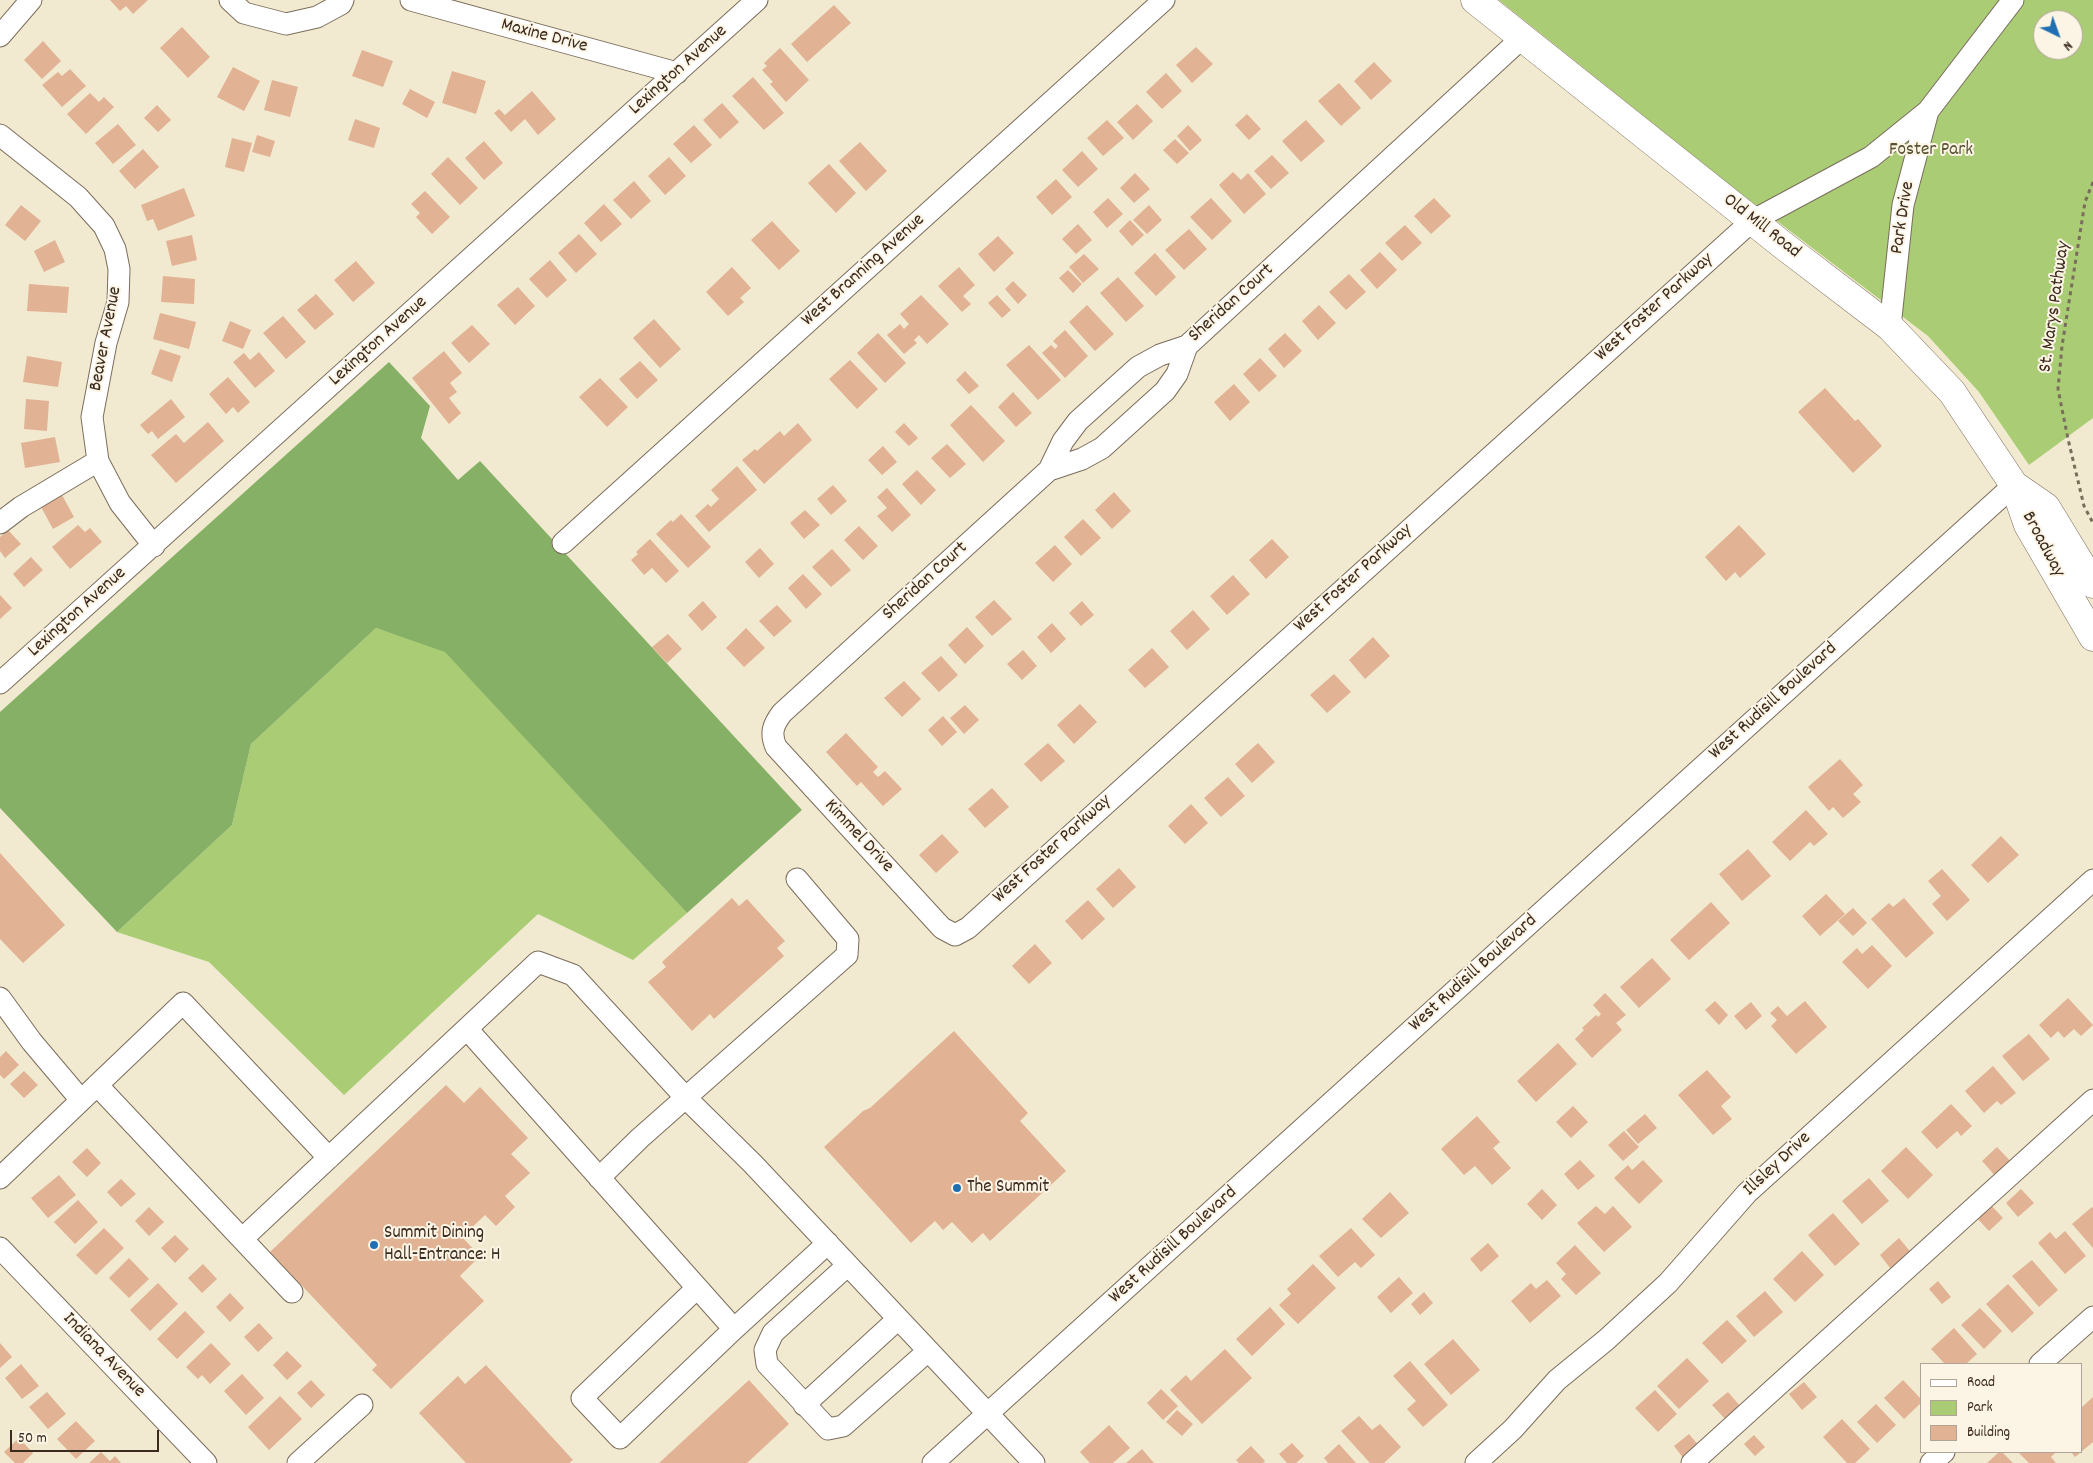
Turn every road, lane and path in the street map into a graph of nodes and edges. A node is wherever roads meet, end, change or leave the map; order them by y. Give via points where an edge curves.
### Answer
1 (31, 0) edge
2 (230, 0) edge
3 (343, 0) edge
4 (411, 0) edge
5 (757, 0) edge
6 (1164, 0) edge
7 (1474, 0) edge
8 (2013, 0) edge
9 (0, 36) edge
10 (1523, 37) junction
11 (678, 73) junction
12 (1928, 111) junction
13 (0, 135) edge
14 (2093, 182) edge
15 (1752, 221) junction
16 (1890, 327) junction
17 (1187, 346) junction
18 (98, 461) junction
19 (1049, 470) junction
20 (2014, 485) junction
21 (0, 523) edge
22 (2093, 523) edge
23 (563, 543) dead end
24 (154, 546) junction
25 (2093, 584) edge
26 (2093, 637) edge
27 (0, 683) edge
28 (772, 731) joint
29 (797, 879) dead end
30 (2093, 880) edge
31 (955, 935) joint
32 (0, 998) edge
33 (467, 1029) junction
34 (97, 1085) junction
35 (686, 1098) junction
36 (2093, 1100) edge
37 (74, 1107) junction
38 (329, 1158) junction
39 (0, 1178) edge
40 (599, 1178) junction
41 (242, 1239) junction
42 (828, 1243) junction
43 (0, 1248) edge
44 (848, 1265) junction
45 (697, 1288) junction
46 (292, 1292) dead end
47 (2093, 1317) edge
48 (898, 1319) junction
49 (734, 1329) junction
50 (928, 1351) junction
51 (2041, 1363) edge
52 (362, 1405) dead end
53 (804, 1405) junction
54 (988, 1414) junction
55 (1943, 1453) edge
56 (206, 1463) edge
57 (298, 1463) edge
58 (933, 1463) edge
59 (1034, 1463) edge
60 (1476, 1463) edge
61 (1692, 1463) edge
62 (1931, 1463) edge

1 - 9 street
2 - 3 street via 244,14 286,24 316,17
4 - 11 street, Maxine Drive
5 - 11 street, Lexington Avenue
6 - 23 street, West Branning Avenue
7 - 10 main road, Old Mill Road
8 - 12 street, Park Drive
10 - 15 main road, Old Mill Road
10 - 17 street, Sheridan Court
11 - 24 street, Lexington Avenue
12 - 15 street, Park Drive via 1871,156
12 - 16 street, Park Drive via 1903,205
13 - 18 street, Beaver Avenue via 84,203 104,226 115,249 119,269 118,302 106,343 92,416
14 - 22 path, St. Marys Pathway via 2085,202 2058,388 2084,506
15 - 16 main road, Old Mill Road
15 - 31 street, West Foster Parkway via 968,928
16 - 20 main road, Old Mill Road via 1952,392
17 - 19 street, Sheridan Court via 1138,367 1078,422 1063,440
17 - 19 street via 1177,374 1158,398 1102,448
18 - 21 street
18 - 24 street, Beaver Avenue via 120,503
19 - 28 street, Sheridan Court via 782,713
20 - 25 main road, Broadway via 2046,508
20 - 26 main road, Broadway via 2028,525
20 - 54 street, West Rudisill Boulevard
24 - 27 street, Lexington Avenue
28 - 31 street, Kimmel Drive via 776,747 942,928
29 - 35 street via 848,939 847,955
30 - 60 street, Illsley Drive via 1747,1193 1668,1283 1557,1380 1513,1429
32 - 37 street
33 - 35 street via 538,962 572,975
33 - 38 street
33 - 40 street
34 - 37 street
34 - 38 street via 183,1003
34 - 41 street
35 - 40 street
35 - 42 street
36 - 61 street
37 - 39 street
38 - 41 street
40 - 45 street
41 - 46 street
42 - 44 street
42 - 49 street
43 - 56 street, Indiana Avenue
44 - 48 street
44 - 53 street via 773,1334 765,1350 767,1364
45 - 49 street
45 - 49 street via 582,1398 620,1438
47 - 51 street
48 - 50 street
48 - 53 street
50 - 53 street via 843,1426 828,1429
50 - 54 street
52 - 57 street
54 - 58 street, West Rudisill Boulevard
54 - 59 street
55 - 62 street

